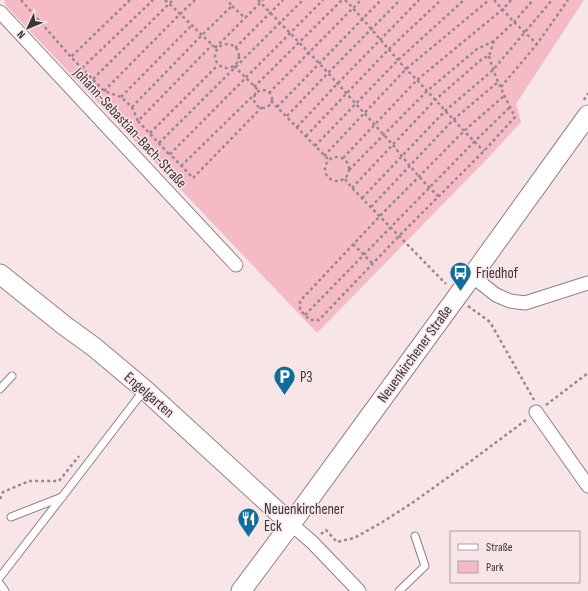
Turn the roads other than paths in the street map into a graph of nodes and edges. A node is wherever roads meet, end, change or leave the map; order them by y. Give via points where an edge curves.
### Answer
1 (0, 12) edge
2 (588, 115) edge
3 (236, 265) dead end
4 (0, 274) edge
5 (472, 276) junction
6 (588, 283) edge
7 (12, 376) dead end
8 (0, 389) edge
9 (144, 389) junction
10 (538, 411) road end
11 (588, 486) edge
12 (62, 496) junction
13 (10, 517) dead end
14 (291, 524) junction
15 (415, 536) dead end
16 (0, 577) edge
17 (0, 584) edge
18 (5, 591) edge
19 (241, 591) edge
20 (359, 591) edge
21 (399, 591) edge

1 - 3 street, Johann-Sebastian-Bach-Straße
2 - 5 main road, Neuenkirchener Straße
4 - 9 main road, Engelgarten
5 - 6 street via 496,295 510,301 525,303
5 - 14 main road, Neuenkirchener Straße via 453,293
7 - 8 lane
9 - 12 lane
9 - 14 main road, Engelgarten
10 - 11 street
12 - 13 lane
12 - 16 lane
14 - 19 main road, Neuenkirchener Straße
14 - 20 street
15 - 21 lane via 426,566
17 - 18 lane

